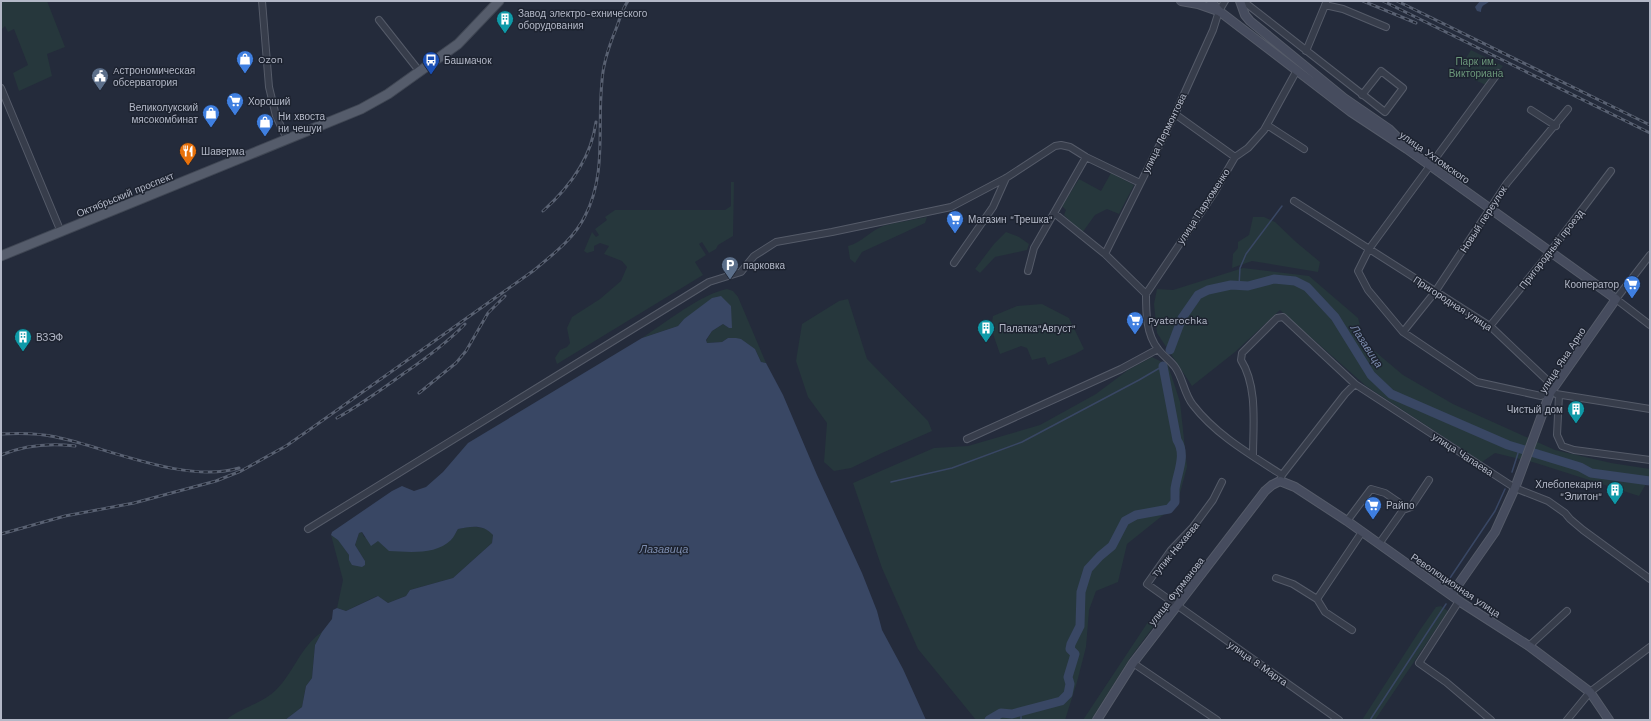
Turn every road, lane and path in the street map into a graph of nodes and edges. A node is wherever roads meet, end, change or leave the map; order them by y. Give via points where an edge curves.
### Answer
1 (262, 1) edge
2 (499, 1) edge
3 (1181, 1) edge
4 (1211, 1) edge
5 (1225, 1) edge
6 (1242, 1) edge
7 (1219, 11) junction
8 (379, 20) dead end
9 (1386, 27) dead end
10 (1306, 51) junction
11 (1297, 70) junction
12 (420, 72) junction
13 (1498, 72) dead end
14 (1, 88) edge
15 (1362, 95) junction
16 (1531, 110) dead end
17 (1568, 110) dead end
18 (1175, 114) junction
19 (1267, 125) junction
20 (1556, 126) junction
21 (287, 139) junction
22 (1304, 149) dead end
23 (1407, 149) junction
24 (1086, 157) junction
25 (1235, 157) junction
26 (1430, 165) junction
27 (1611, 171) dead end
28 (1006, 178) junction
29 (1140, 183) junction
30 (1294, 201) dead end
31 (1490, 208) junction
32 (1054, 213) junction
33 (61, 232) junction
34 (1369, 249) junction
35 (1550, 252) junction
36 (1105, 254) junction
37 (1650, 255) edge
38 (1, 256) edge
39 (954, 264) dead end
40 (1028, 271) dead end
41 (1436, 292) junction
42 (1146, 294) junction
43 (1616, 299) junction
44 (1650, 325) edge
45 (1490, 326) junction
46 (1403, 332) junction
47 (1158, 349) junction
48 (1355, 384) junction
49 (1550, 393) junction
50 (1559, 395) junction
51 (1650, 409) edge
52 (967, 439) dead end
53 (1253, 456) junction
54 (1650, 460) edge
55 (1281, 478) junction
56 (1429, 480) dead end
57 (1222, 482) dead end
58 (1515, 488) junction
59 (1407, 508) junction
60 (1347, 521) junction
61 (308, 529) dead end
62 (1362, 532) junction
63 (1379, 544) junction
64 (1276, 578) dead end
65 (1650, 580) edge
66 (1451, 595) junction
67 (1317, 599) junction
68 (1459, 601) junction
69 (1177, 606) junction
70 (1567, 611) dead end
71 (1352, 630) dead end
72 (1529, 646) junction
73 (1650, 647) edge
74 (1133, 663) junction
75 (1590, 692) junction
76 (1097, 720) edge
77 (1217, 720) edge
78 (1339, 720) edge
79 (1491, 720) edge
80 (1567, 720) edge
81 (1609, 720) edge

1 - 21 street via 269,87 276,116
2 - 12 main road, Октябрьский проспект via 458,44
3 - 7 main road
4 - 7 main road, улица Ухтомского
5 - 7 street, улица Лермонтова
6 - 10 street
6 - 23 main road via 1245,15 1250,22 1344,98 1389,129
7 - 11 main road, улица Ухтомского
7 - 18 street, улица Лермонтова
8 - 12 street
9 - 10 street via 1325,4
10 - 15 street
11 - 19 street, улица Пархоменко
11 - 23 main road, улица Ухтомского via 1350,112
12 - 21 main road, Октябрьский проспект via 361,110
13 - 26 street
14 - 33 street
15 - 15 street via 1381,71 1403,88 1386,112
16 - 20 street
17 - 20 street, Новый переулок
18 - 25 street
18 - 29 street, улица Лермонтова
19 - 22 street
19 - 25 street, улица Пархоменко via 1248,148
20 - 31 street, Новый переулок via 1507,183
21 - 33 main road, Октябрьский проспект
23 - 26 main road, улица Ухтомского
24 - 28 street via 1070,147 1055,146
24 - 29 street
24 - 32 street
25 - 42 street, улица Пархоменко
26 - 31 main road, улица Ухтомского
26 - 34 street
27 - 35 street, Пригородный проезд
28 - 39 street via 993,207
28 - 61 street via 951,207 776,242 754,256 741,272 709,282
29 - 36 street, улица Лермонтова
30 - 34 street, Пригородная улица
31 - 35 main road, улица Ухтомского
31 - 41 street, Новый переулок
32 - 36 street
32 - 40 street via 1034,248
33 - 38 main road, Октябрьский проспект
34 - 41 street, Пригородная улица
34 - 46 street via 1358,271 1368,290
35 - 43 main road, улица Ухтомского
35 - 45 street, Пригородный проезд
36 - 42 street
37 - 43 street, улица Яна Арно
41 - 45 street, Пригородная улица
41 - 46 street, Новый переулок
42 - 47 street via 1150,335
43 - 44 street, улица Ухтомского
43 - 49 main road, улица Яна Арно
45 - 49 street, Пригородная улица via 1548,381
46 - 49 street via 1477,382 1541,396
47 - 52 street via 1121,369
47 - 53 street via 1176,368 1184,390 1207,420
48 - 53 street, улица Чапаева via 1283,317 1277,318 1242,353 1241,360 1246,368 1251,393
48 - 55 street, улица Фурманова
48 - 58 street, улица Чапаева
49 - 50 street
49 - 58 main road, улица Яна Арно
50 - 51 street
50 - 54 street via 1557,435 1562,446 1574,450
53 - 55 street
55 - 60 main road, Революционная улица
55 - 69 main road, улица Фурманова via 1265,491
56 - 59 street via 1411,507
57 - 69 street, тупик Нехаева via 1205,511 1171,550 1147,584
58 - 65 street, улица Чапаева via 1548,501
58 - 66 main road, улица Яна Арно via 1494,532
59 - 60 street via 1385,493 1371,489
59 - 63 street
60 - 62 main road, Революционная улица
62 - 63 main road, Революционная улица
62 - 67 street
63 - 66 main road, Революционная улица
64 - 67 street via 1293,584
66 - 68 main road, Революционная улица
67 - 71 street via 1325,612
68 - 72 main road, Революционная улица
68 - 79 street via 1419,663
69 - 74 main road, улица Фурманова
69 - 78 street, улица 8 Марта
70 - 72 street
72 - 75 main road, Революционная улица
73 - 75 street
74 - 76 main road, улица Фурманова
74 - 77 street
75 - 80 street
75 - 81 main road, Революционная улица

